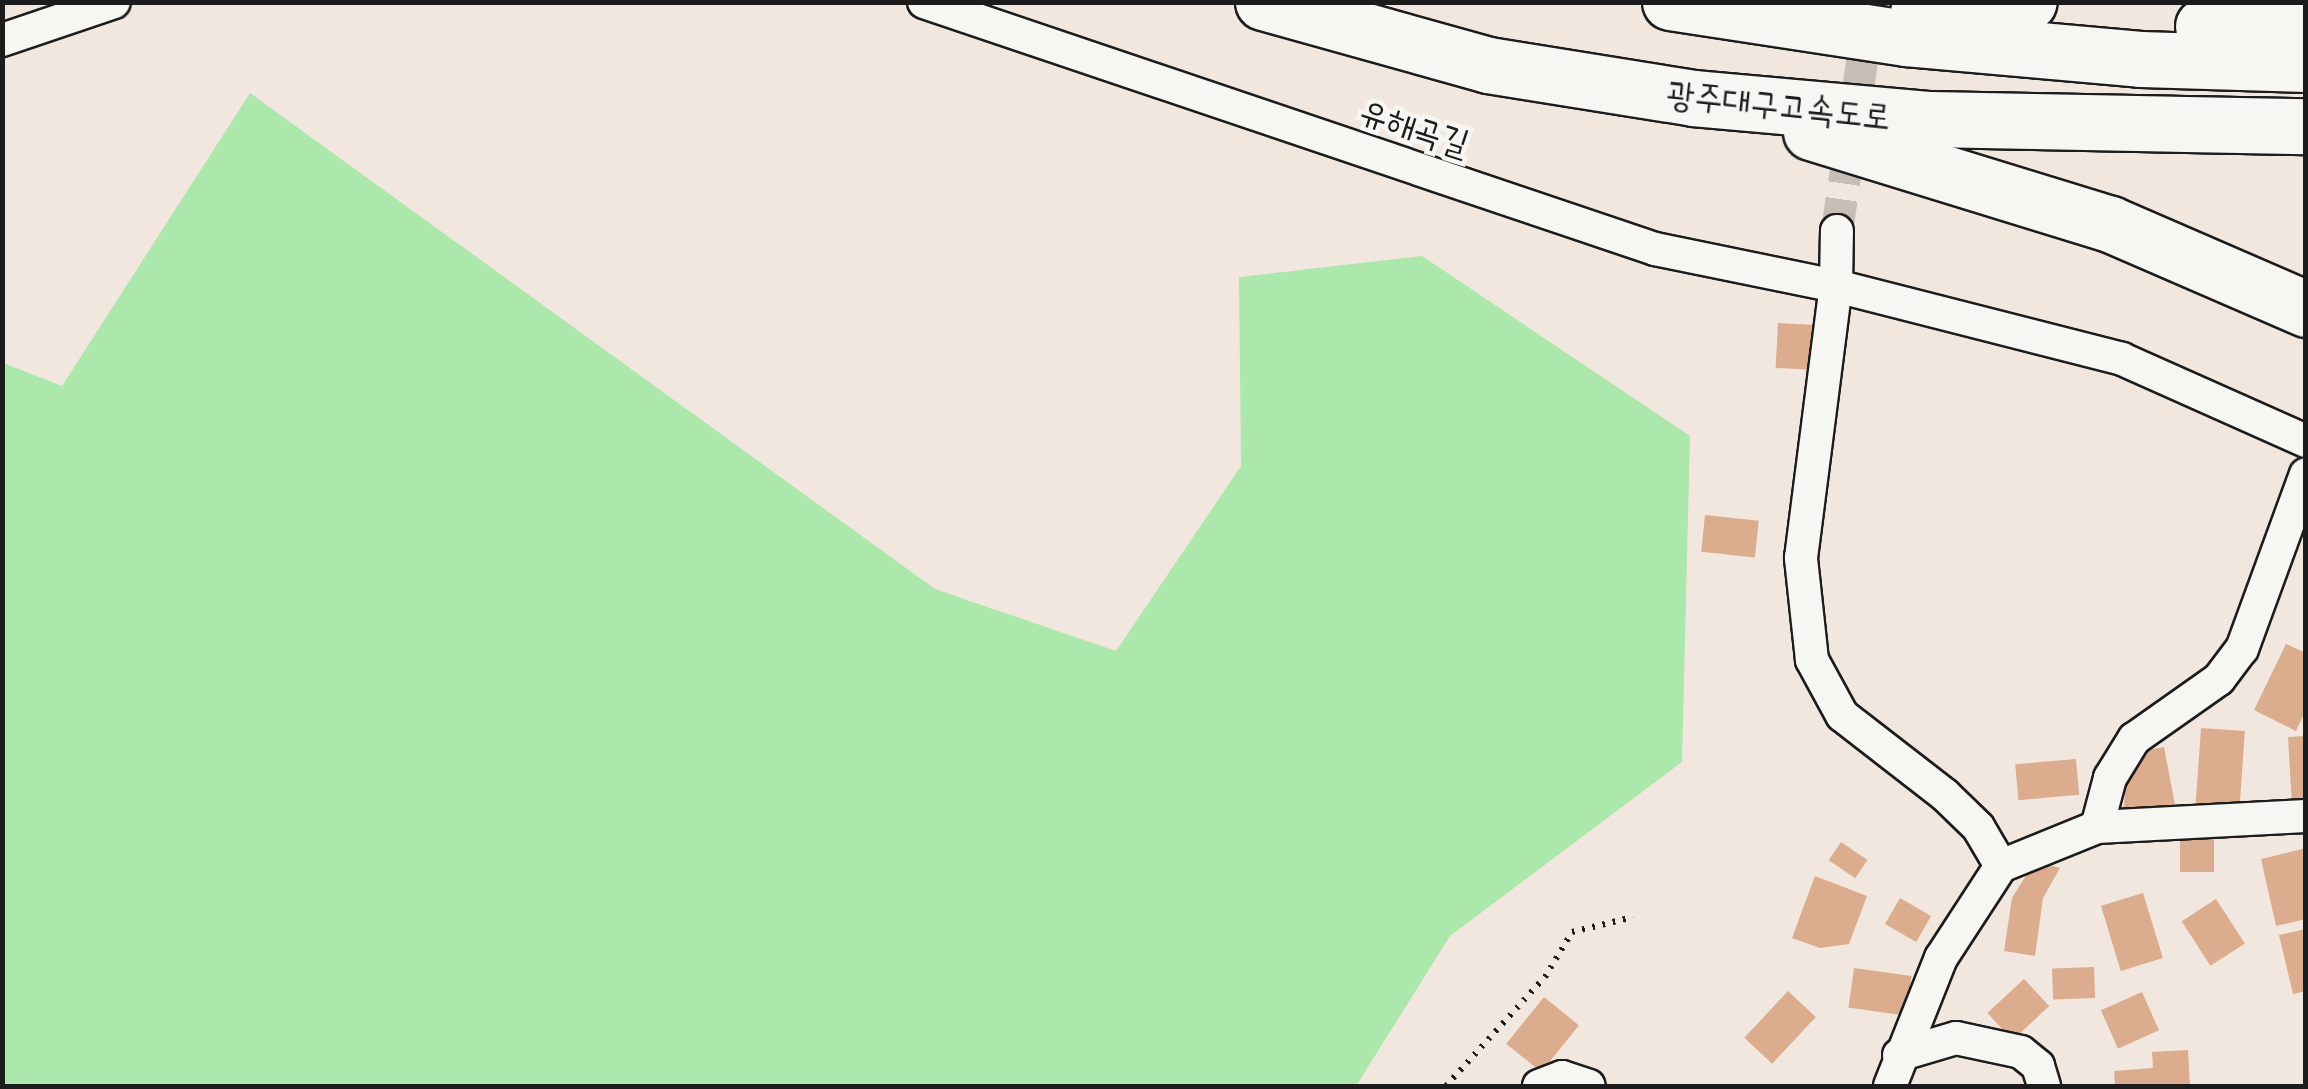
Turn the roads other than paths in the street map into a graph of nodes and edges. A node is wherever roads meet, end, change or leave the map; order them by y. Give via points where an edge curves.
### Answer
1 (114, 2) edge
2 (924, 2) edge
3 (1264, 2) edge
4 (2029, 2) edge
5 (1690, 6) edge
6 (2306, 23) edge
7 (2, 40) edge
8 (2306, 64) edge
9 (1693, 98) junction
10 (2306, 126) edge
11 (2306, 164) edge
12 (1837, 232) tunnel mouth
13 (1836, 286) junction
14 (2306, 308) edge
15 (2306, 441) edge
16 (2306, 474) edge
17 (2306, 816) edge
18 (2097, 827) junction
19 (2000, 866) junction
20 (1899, 1055) junction
21 (1539, 1086) edge
22 (1588, 1086) edge
23 (1890, 1086) edge
24 (2044, 1086) edge

1 - 7 street
2 - 13 street, 유해곡길 via 1655,249
3 - 9 highway, 광주대구고속도로 via 1488,65
4 - 5 highway via 1946,12
5 - 6 highway via 1899,25
5 - 8 highway via 2022,48
9 - 10 highway, 광주대구고속도로 via 1930,118
9 - 11 highway via 2118,151
9 - 14 highway via 2094,218
12 - 13 street
13 - 15 street, 유해곡길 via 2122,359
13 - 19 street via 1800,558 1812,660 1842,715 1945,794 1978,827
16 - 18 street via 2242,649 2219,679 2134,739 2110,778
17 - 18 street
18 - 19 street
19 - 20 street via 1941,958
20 - 23 street
20 - 24 street via 1956,1038 2021,1052 2038,1066
21 - 22 street via 1562,1077

